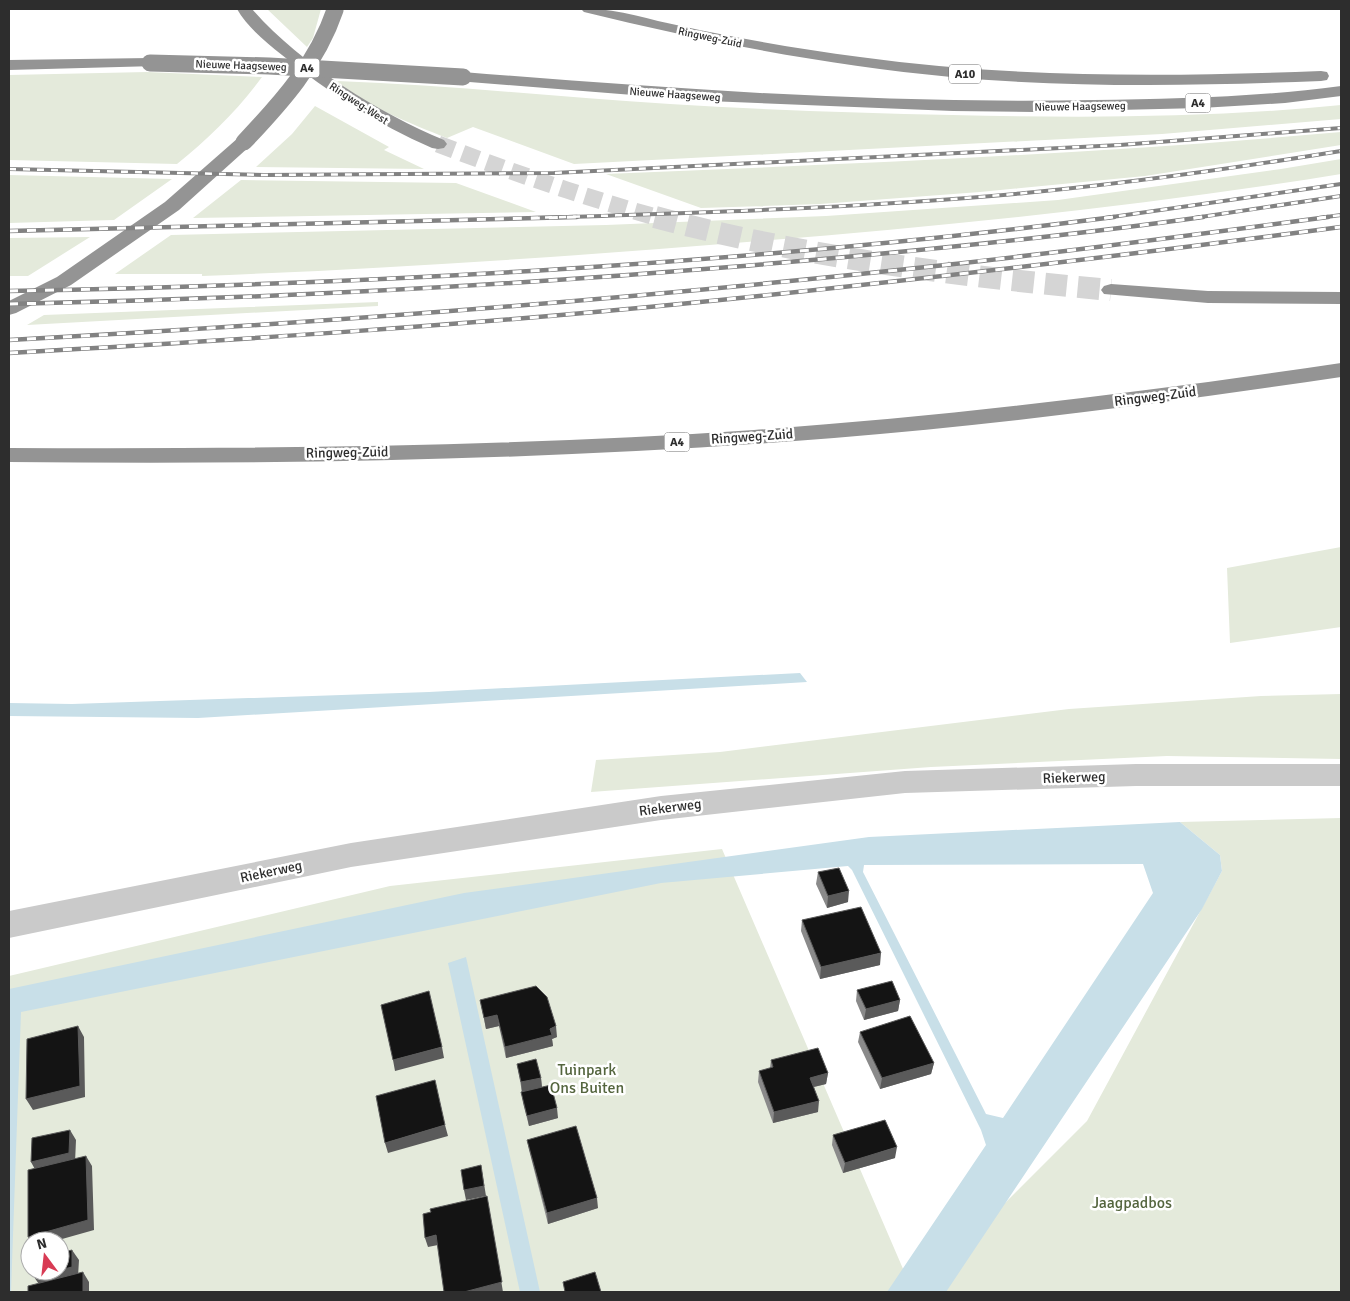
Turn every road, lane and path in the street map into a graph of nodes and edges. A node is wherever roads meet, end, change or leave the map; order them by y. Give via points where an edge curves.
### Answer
1 (244, 9) edge
2 (336, 9) edge
3 (589, 9) edge
4 (9, 65) edge
5 (1341, 75) edge
6 (1341, 91) edge
7 (438, 144) tunnel mouth
8 (1111, 290) tunnel mouth
9 (1341, 298) edge
10 (9, 309) edge
11 (1341, 370) edge
12 (9, 455) edge
13 (1341, 775) edge
14 (9, 925) edge

1 - 7 highway, Ringweg-West via 274,40 357,104
2 - 10 highway, A4, bridge via 318,51 287,95 244,142 172,206 64,281
3 - 5 highway, Ringweg-Zuid / A10 via 725,41 813,56 972,74 1139,82
4 - 6 highway, Nieuwe Haagseweg / A4, bridge via 150,63 297,67 752,100 910,106 1182,104
8 - 9 highway via 1208,297
11 - 12 highway, Ringweg-Zuid / A4 via 1221,388 936,422 668,442 181,456
13 - 14 street, Riekerweg via 1136,775 905,782 661,808 352,855

